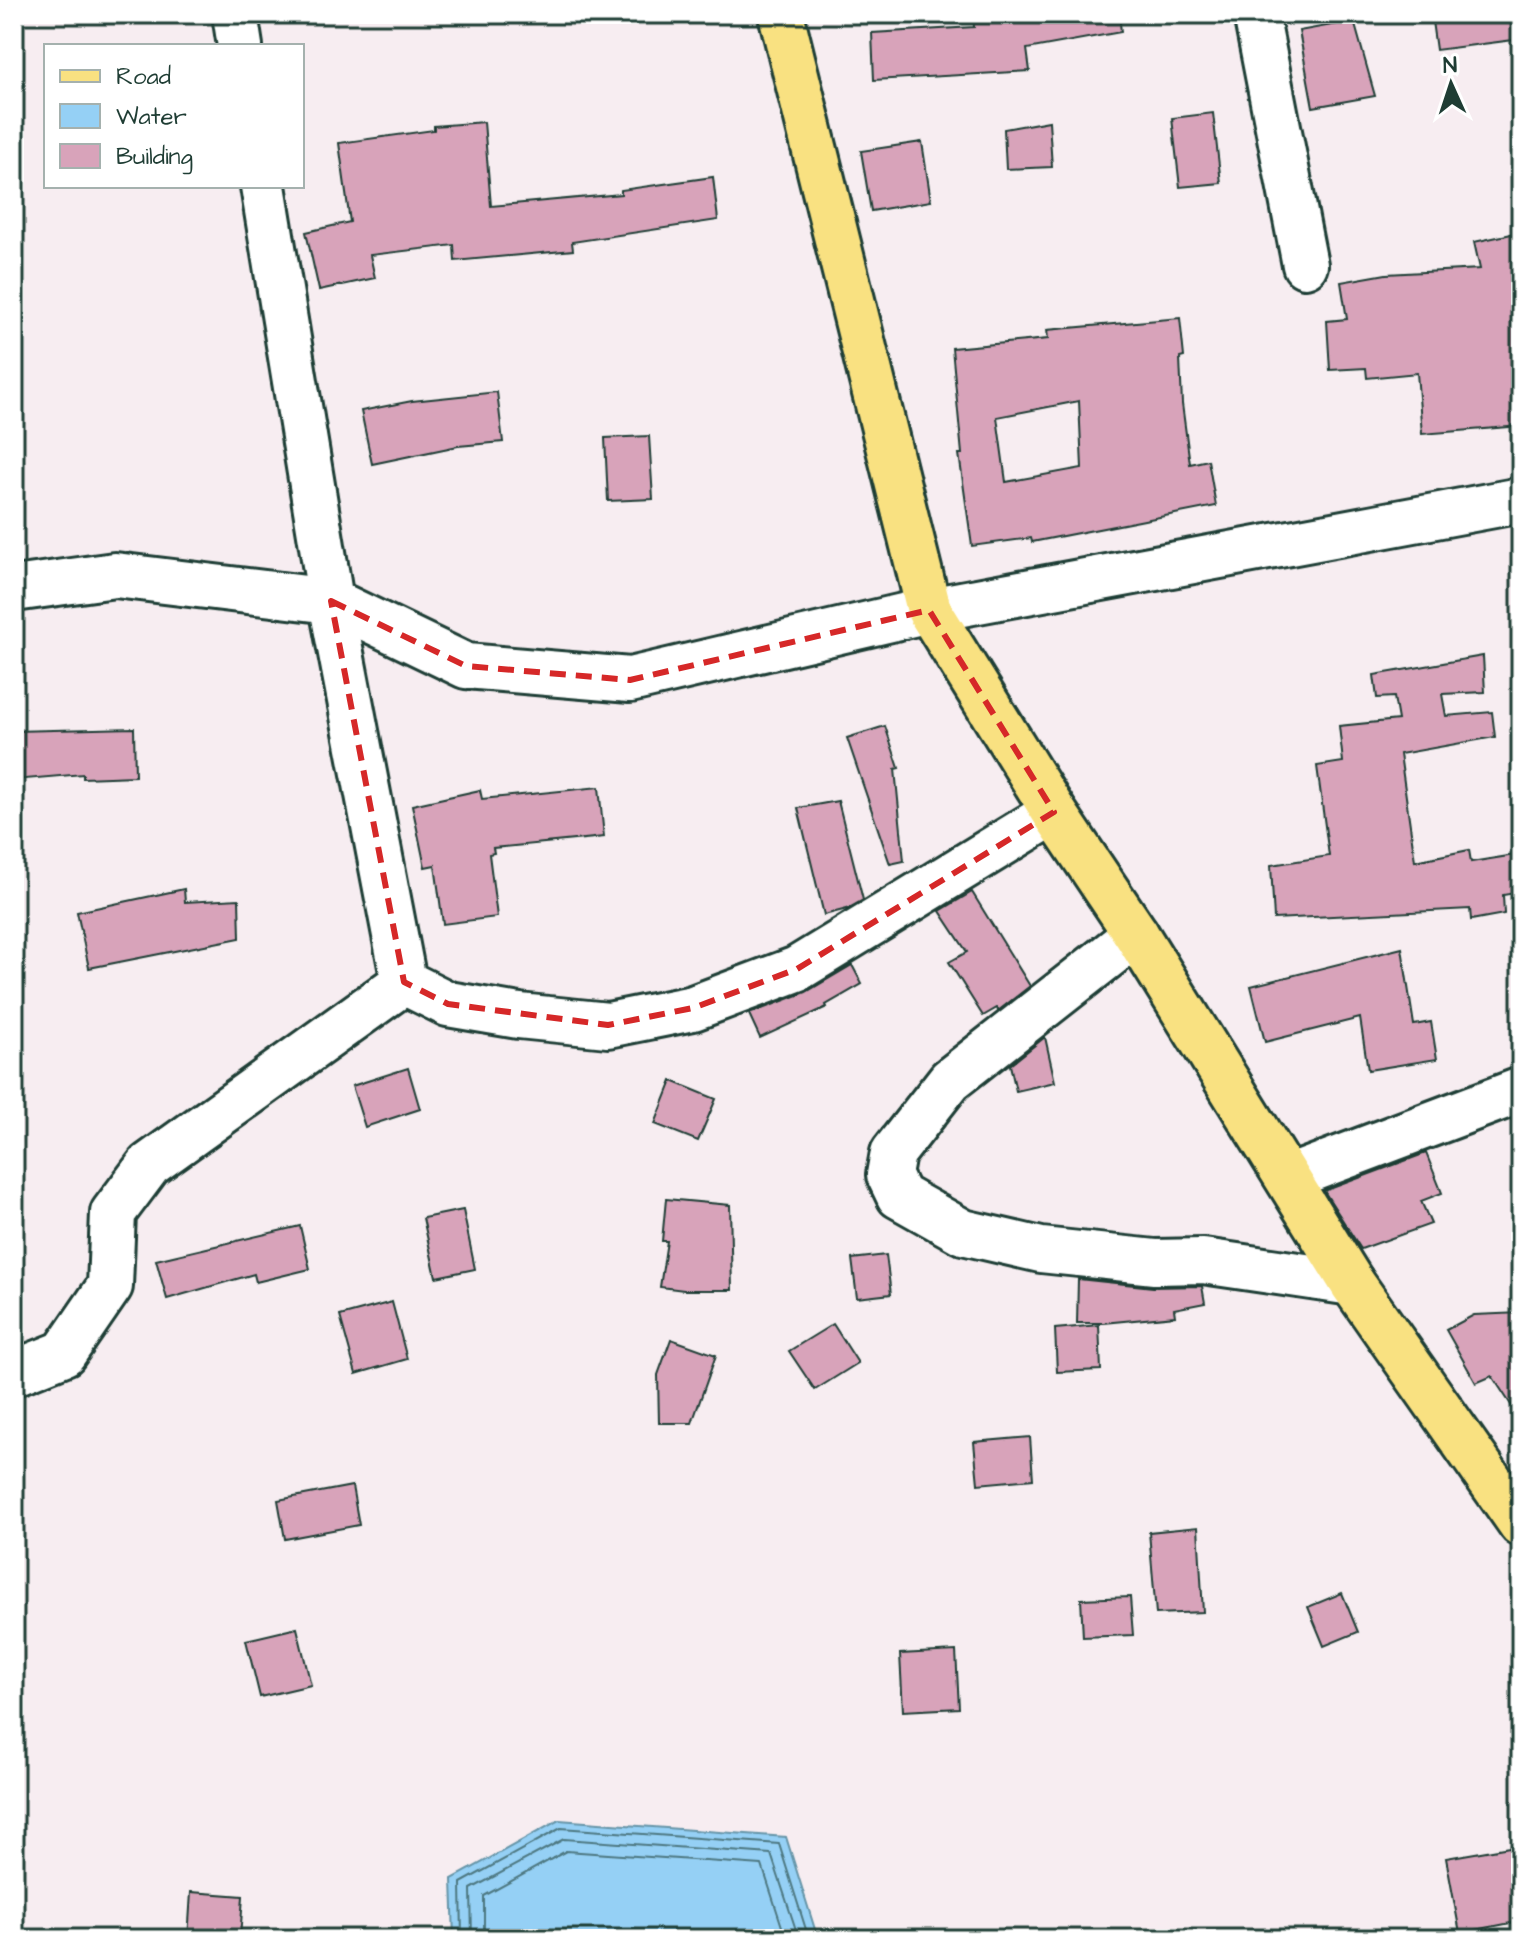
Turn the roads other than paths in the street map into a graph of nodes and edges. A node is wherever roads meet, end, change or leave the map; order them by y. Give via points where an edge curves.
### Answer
1 (235, 14) edge
2 (781, 14) edge
3 (1256, 14) edge
4 (240, 44) edge
5 (263, 188) edge
6 (1305, 265) dead end
7 (1521, 500) edge
8 (14, 589) edge
9 (331, 601) junction
10 (929, 610) junction
11 (1054, 812) junction
12 (1136, 934) junction
13 (404, 982) junction
14 (1521, 1090) edge
15 (1288, 1178) junction
16 (1352, 1283) junction
17 (14, 1373) edge
18 (1521, 1524) edge

1 - 4 street
2 - 10 main road
3 - 6 street
5 - 9 street
7 - 10 street
8 - 9 street via 115,575
9 - 10 street via 466,666 630,680
9 - 13 street
10 - 11 main road
11 - 12 main road
11 - 13 street via 797,969 693,1008 608,1025 448,1004
12 - 15 main road
12 - 16 street via 950,1080 893,1153 889,1175 899,1196 963,1232 1041,1250 1155,1262 1203,1261
13 - 17 street via 149,1165 113,1213 110,1286 64,1353
14 - 15 street
15 - 16 main road
16 - 18 main road

